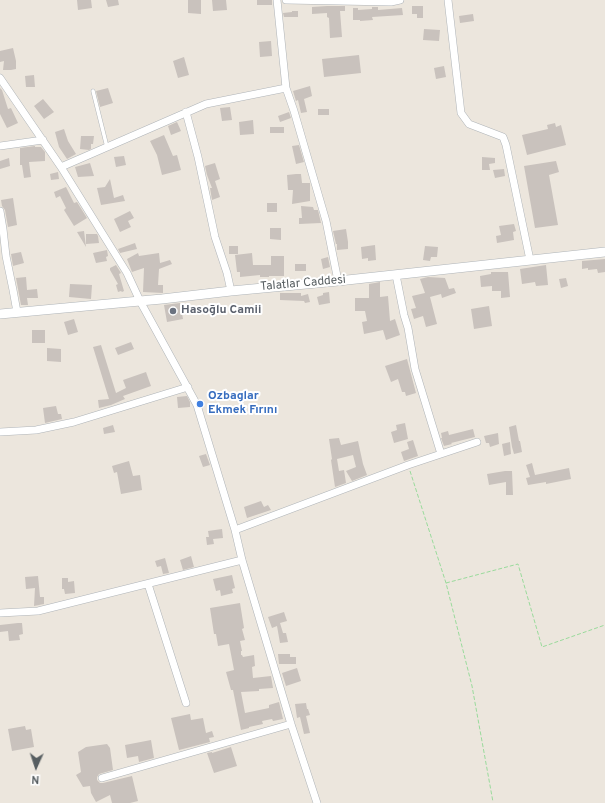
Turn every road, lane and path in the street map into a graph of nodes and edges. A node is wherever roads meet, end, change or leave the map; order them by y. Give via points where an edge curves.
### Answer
1 (276, 0) edge
2 (286, 0) edge
3 (400, 0) edge
4 (448, 0) edge
5 (0, 78) edge
6 (286, 88) junction
7 (94, 91) dead end
8 (186, 112) junction
9 (43, 140) junction
10 (0, 146) edge
11 (107, 147) junction
12 (62, 167) junction
13 (0, 211) edge
14 (605, 252) edge
15 (530, 260) junction
16 (396, 275) junction
17 (338, 281) junction
18 (231, 291) junction
19 (140, 300) junction
20 (17, 312) junction
21 (0, 314) edge
22 (188, 387) junction
23 (0, 432) edge
24 (478, 442) dead end
25 (441, 454) junction
26 (408, 465) junction
27 (235, 530) junction
28 (242, 560) junction
29 (446, 583) junction
30 (148, 584) junction
31 (0, 613) edge
32 (605, 625) edge
33 (186, 703) dead end
34 (291, 724) junction
35 (102, 778) dead end
36 (493, 802) edge
37 (318, 803) edge

1 - 6 street
2 - 3 street
4 - 15 street via 462,113 469,124 503,137
5 - 9 street
6 - 8 street via 206,104
6 - 17 street via 326,221
7 - 11 lane
8 - 11 street
8 - 18 street via 215,237
9 - 10 street
9 - 12 street
11 - 12 street
12 - 19 street via 127,273
13 - 20 street
14 - 15 street, Talatlar Caddesi
15 - 16 street, Talatlar Caddesi
16 - 17 street, Talatlar Caddesi
16 - 25 street via 415,369
17 - 18 street, Talatlar Caddesi
18 - 19 street, Talatlar Caddesi via 162,300
19 - 20 street, Talatlar Caddesi
19 - 22 street
20 - 21 street, Talatlar Caddesi
22 - 23 street via 74,422 36,430
22 - 27 street via 197,404
24 - 25 street
25 - 26 street
26 - 27 street
26 - 29 path
27 - 28 street
28 - 30 street
28 - 34 street
29 - 32 path via 518,564 542,647
29 - 36 path via 472,686
30 - 31 street via 38,611
30 - 33 street
34 - 35 street
34 - 37 street

